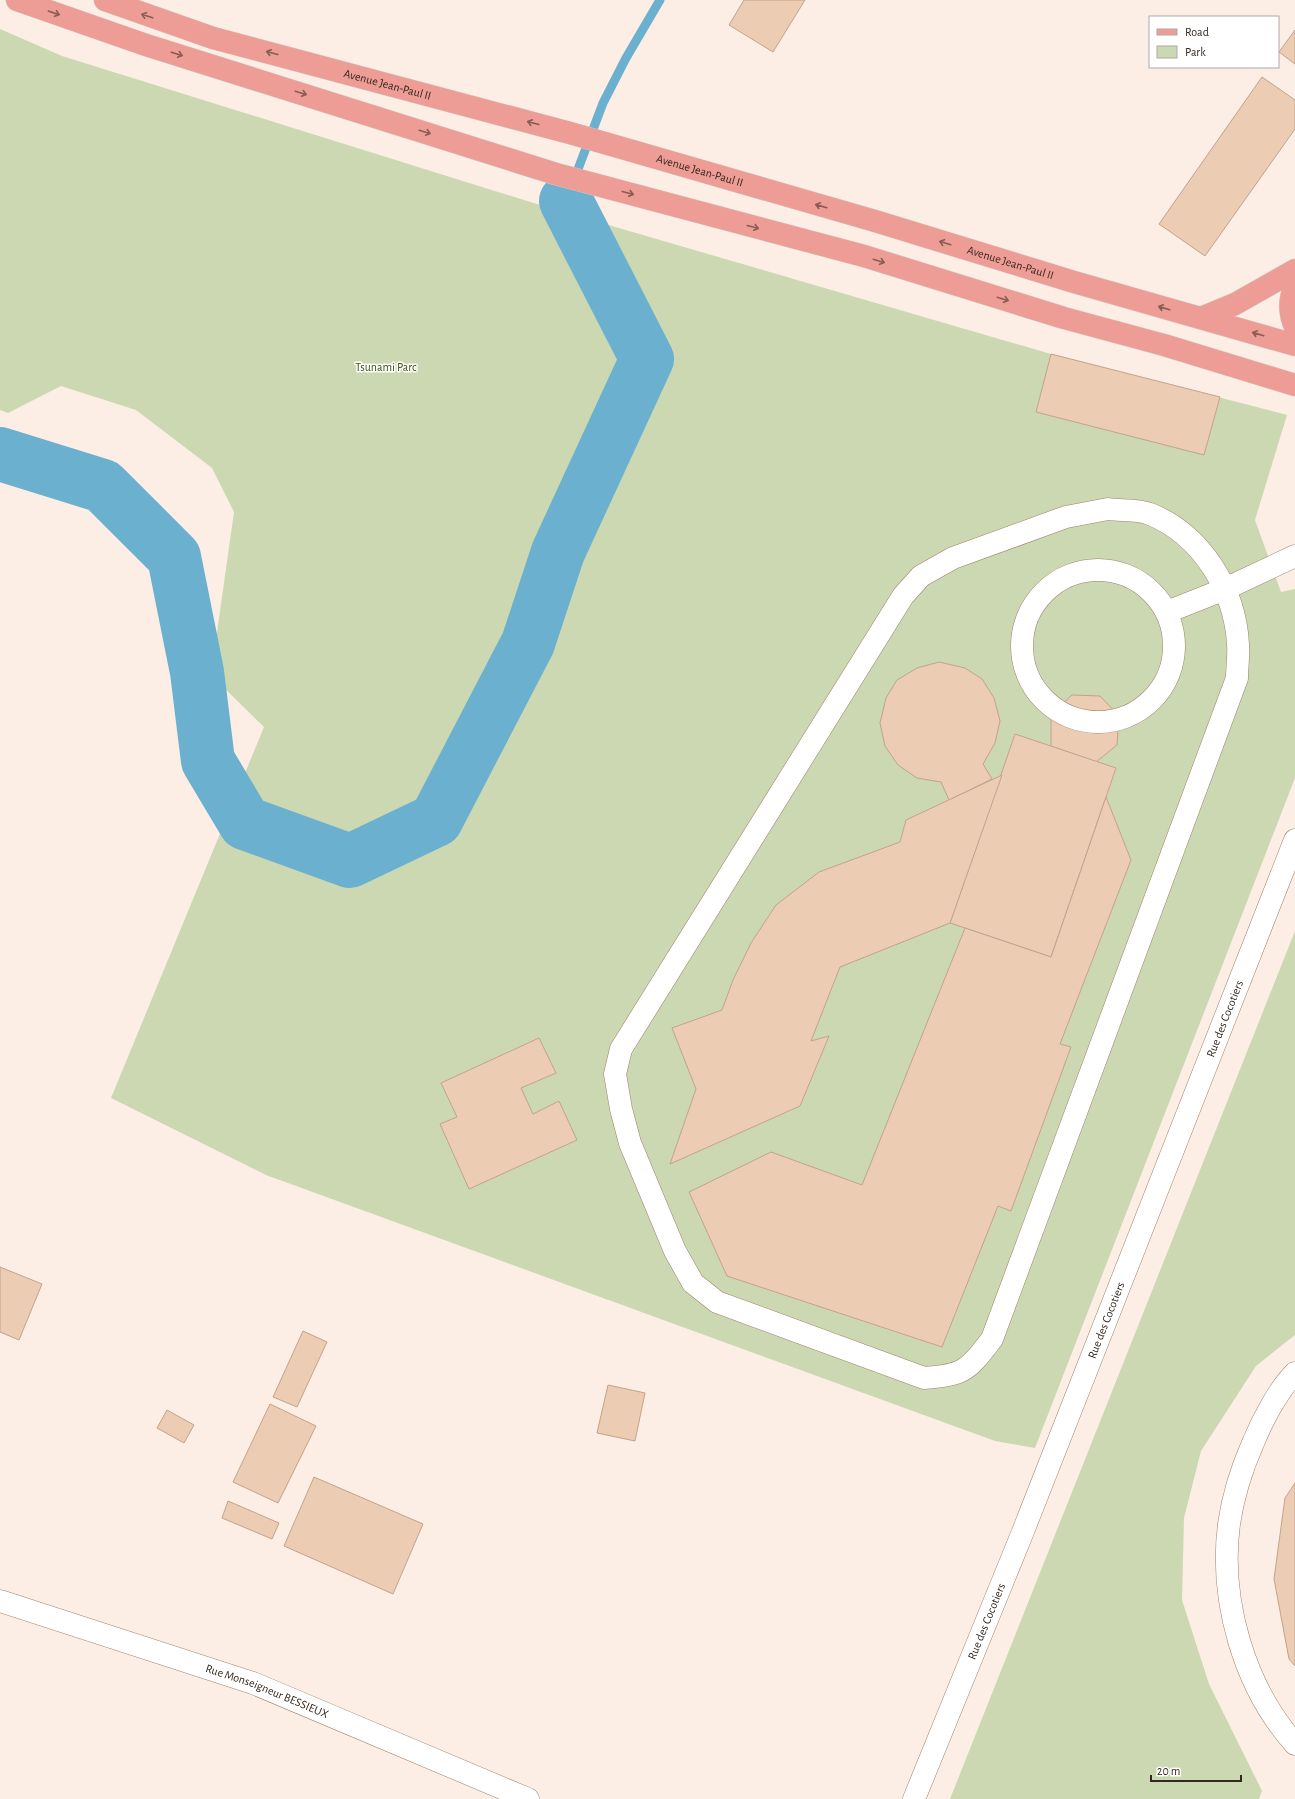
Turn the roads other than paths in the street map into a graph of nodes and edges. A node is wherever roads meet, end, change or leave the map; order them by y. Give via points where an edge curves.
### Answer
1 (17, 0) edge
2 (105, 0) edge
3 (1295, 270) edge
4 (1295, 287) edge
5 (1201, 318) junction
6 (1295, 327) edge
7 (1295, 345) edge
8 (1295, 384) edge
9 (1295, 556) edge
10 (1225, 589) junction
11 (1167, 612) junction
12 (1295, 840) edge
13 (1295, 1373) edge
14 (0, 1601) edge
15 (1295, 1744) edge
16 (528, 1799) edge
17 (914, 1799) edge

1 -> 8 main road via 146,45 556,174 864,256 1064,318
5 -> 2 main road, Avenue Jean-Paul II via 570,133 212,38
3 - 5 main road via 1235,304
4 - 6 main road via 1290,297 1290,312
7 -> 5 main road, Avenue Jean-Paul II
9 - 10 street
10 - 10 street via 1207,558 1187,536 1150,514 1108,509 1066,517 953,558 921,576 903,596 621,1049 615,1074 630,1143 675,1251 693,1283 717,1302 924,1378 949,1376 971,1366 992,1339 1237,678 1238,644
10 - 11 street
11 - 11 street via 1175,640 1171,670 1156,696 1132,714 1103,723 1073,719 1047,704 1028,681 1021,652 1025,622 1040,596 1064,578 1092,570 1122,573 1148,588
12 - 17 street, Rue des Cocotiers via 1022,1534
13 - 15 street via 1262,1420 1241,1471 1229,1524 1228,1579 1236,1632 1254,1684 1282,1730
14 - 16 street, Rue Monseigneur BESSIEUX via 253,1683

